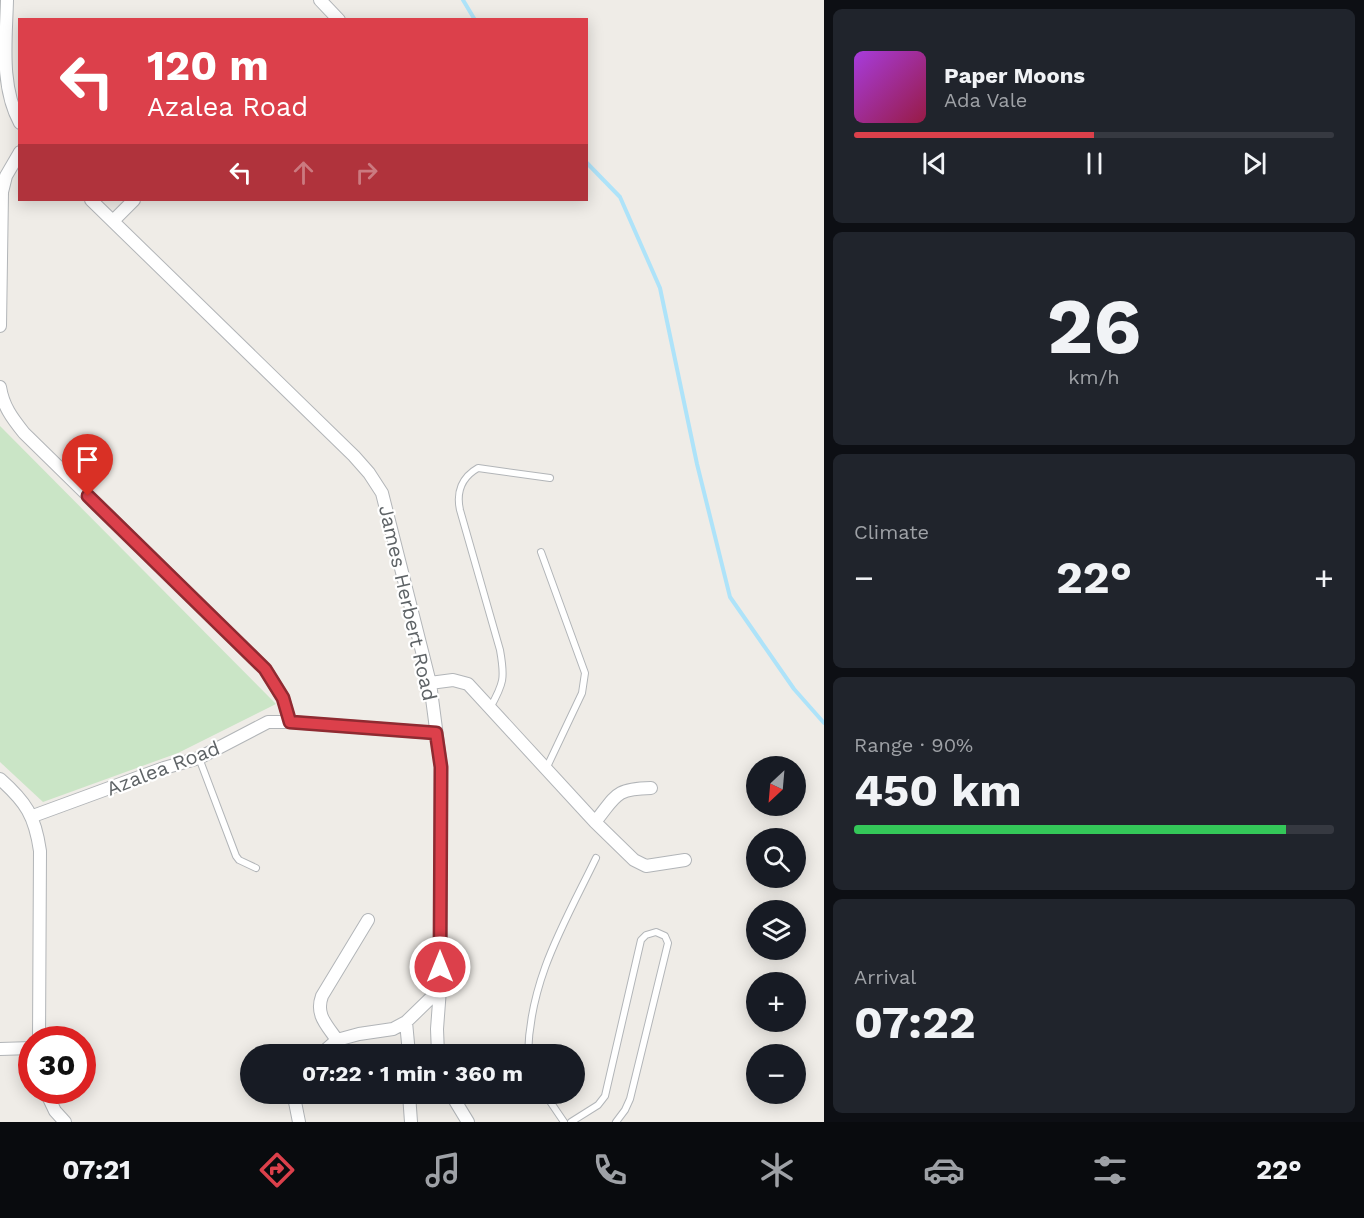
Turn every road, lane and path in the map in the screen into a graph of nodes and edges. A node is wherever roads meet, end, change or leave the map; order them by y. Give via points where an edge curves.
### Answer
1 (7, 0) edge
2 (320, 0) edge
3 (337, 18) edge
4 (18, 119) edge
5 (18, 155) edge
6 (92, 201) edge
7 (133, 201) edge
8 (113, 221) junction
9 (0, 327) edge
10 (0, 387) edge
11 (550, 478) dead end
12 (542, 552) dead end
13 (430, 683) junction
14 (490, 708) junction
15 (290, 722) junction
16 (436, 733) junction
17 (199, 759) junction
18 (546, 769) junction
19 (0, 779) edge
20 (651, 788) dead end
21 (33, 816) junction
22 (595, 822) junction
23 (596, 858) dead end
24 (685, 860) dead end
25 (256, 868) dead end
26 (368, 920) dead end
27 (440, 989) junction
28 (406, 1022) junction
29 (39, 1026) edge
30 (337, 1040) junction
31 (332, 1044) edge
32 (408, 1044) edge
33 (438, 1044) edge
34 (529, 1044) edge
35 (18, 1048) edge
36 (0, 1049) edge
37 (52, 1104) edge
38 (295, 1104) edge
39 (410, 1104) edge
40 (457, 1104) edge
41 (552, 1104) edge
42 (65, 1122) edge
43 (299, 1122) edge
44 (411, 1122) edge
45 (468, 1122) edge
46 (564, 1122) edge
47 (571, 1122) edge
48 (616, 1122) edge

1 - 4 street via 6,83
2 - 3 street
5 - 9 street via 2,192
6 - 8 street, James Herbert Road
7 - 8 street
8 - 13 street, James Herbert Road via 369,473 382,493
10 - 15 street via 2,400 24,433 265,669 283,698
11 - 14 lane via 478,468 470,472 458,492 503,670 503,682
12 - 18 lane via 585,673 582,693
13 - 14 street via 460,680
13 - 16 street, James Herbert Road
14 - 18 street
15 - 16 street, Azalea Road
15 - 17 street, Azalea Road via 268,722
16 - 27 street, James Herbert Road via 441,767
17 - 21 street, Azalea Road
17 - 25 lane via 236,856
18 - 22 street
19 - 21 street
20 - 22 street via 622,791
21 - 29 street via 40,851
22 - 24 street via 640,864 653,866
23 - 34 lane via 546,959 536,991
26 - 30 street via 318,1005 320,1015
27 - 28 street
27 - 33 street, James Herbert Road
28 - 30 street via 393,1029
28 - 32 street
30 - 31 street
35 - 36 street
37 - 42 street
38 - 43 street
39 - 44 street
40 - 45 street
41 - 46 lane
47 - 48 lane via 605,1096 641,940 656,932 669,943 630,1099

